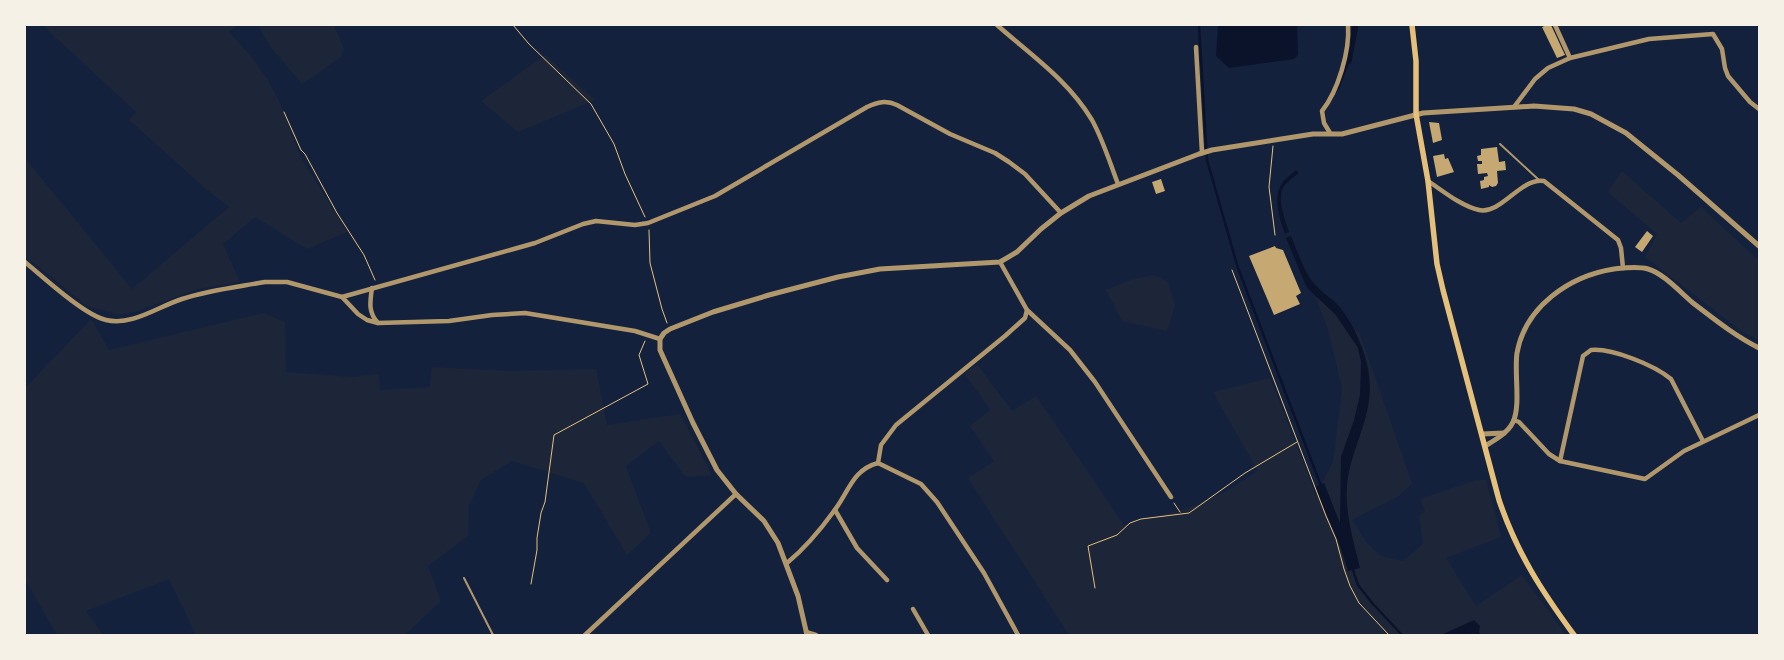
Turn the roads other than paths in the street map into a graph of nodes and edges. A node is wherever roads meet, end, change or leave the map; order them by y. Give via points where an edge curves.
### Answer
1 (997, 25) edge
2 (1348, 25) edge
3 (1412, 25) edge
4 (1555, 25) edge
5 (1196, 47) dead end
6 (1570, 58) junction
7 (1514, 107) junction
8 (1759, 109) edge
9 (1416, 114) junction
10 (1330, 133) junction
11 (1500, 144) dead end
12 (1205, 152) junction
13 (1539, 180) junction
14 (1428, 181) junction
15 (1118, 184) junction
16 (1061, 213) junction
17 (1759, 246) edge
18 (25, 262) edge
19 (1000, 262) junction
20 (1623, 268) junction
21 (375, 287) junction
22 (342, 297) junction
23 (1027, 310) junction
24 (378, 323) junction
25 (660, 339) junction
26 (1759, 348) edge
27 (1759, 415) edge
28 (1514, 420) junction
29 (1504, 433) junction
30 (1482, 434) junction
31 (1703, 441) junction
32 (1485, 446) junction
33 (1560, 461) junction
34 (878, 463) junction
35 (736, 494) junction
36 (1171, 497) road end
37 (835, 510) junction
38 (787, 564) junction
39 (464, 578) dead end
40 (887, 580) dead end
41 (913, 609) dead end
42 (807, 634) edge
43 (493, 635) edge
44 (585, 635) edge
45 (816, 635) edge
46 (928, 635) edge
47 (1018, 635) edge
48 (1574, 635) edge

1 - 15 street via 1046,65 1083,107 1100,137
2 - 10 street via 1344,60 1331,101 1322,112
3 - 9 main road
4 - 6 street
5 - 12 street
6 - 7 street via 1548,68 1535,79
6 - 8 street via 1649,39 1713,34 1722,49 1728,76
7 - 9 street
7 - 17 street via 1574,109 1614,126 1678,175
9 - 10 street via 1342,134
9 - 14 main road
10 - 12 street
11 - 13 lane
12 - 15 street
13 - 14 street via 1492,208 1482,210 1461,202
13 - 20 street via 1549,184 1618,240
14 - 30 main road via 1438,264
15 - 16 street
16 - 19 street via 1017,252
16 - 21 street via 1025,174 995,153 950,134 897,105 881,102 867,107 715,196 648,223 583,224 535,243
18 - 22 street via 71,299 106,320 137,318 182,299 265,282 287,282
19 - 23 street
19 - 25 street via 880,269 850,275 739,304 670,329
20 - 26 street via 1649,269 1656,273 1741,339
20 - 28 street via 1602,271 1568,284 1537,310 1527,324 1517,355
21 - 22 street
21 - 24 street via 370,309
22 - 24 street via 358,314
23 - 34 street via 1025,318 1005,336 896,425 880,445
23 - 36 street via 1070,350 1095,382
24 - 25 street via 449,321 525,313 635,331
25 - 35 street via 660,350 708,454
27 - 31 street
28 - 29 street
28 - 33 street
29 - 30 street
29 - 32 street
30 - 32 main road
31 - 33 street via 1645,479
31 - 33 street via 1671,379 1665,374 1628,357 1591,350 1584,356
32 - 48 main road via 1501,507 1519,551 1532,576
34 - 37 street via 868,466 855,478
34 - 47 street via 921,484 937,502 984,573
35 - 38 street via 764,521
35 - 44 street
37 - 38 street
37 - 40 street via 857,548
38 - 42 street
39 - 43 lane
41 - 46 street
42 - 45 street

